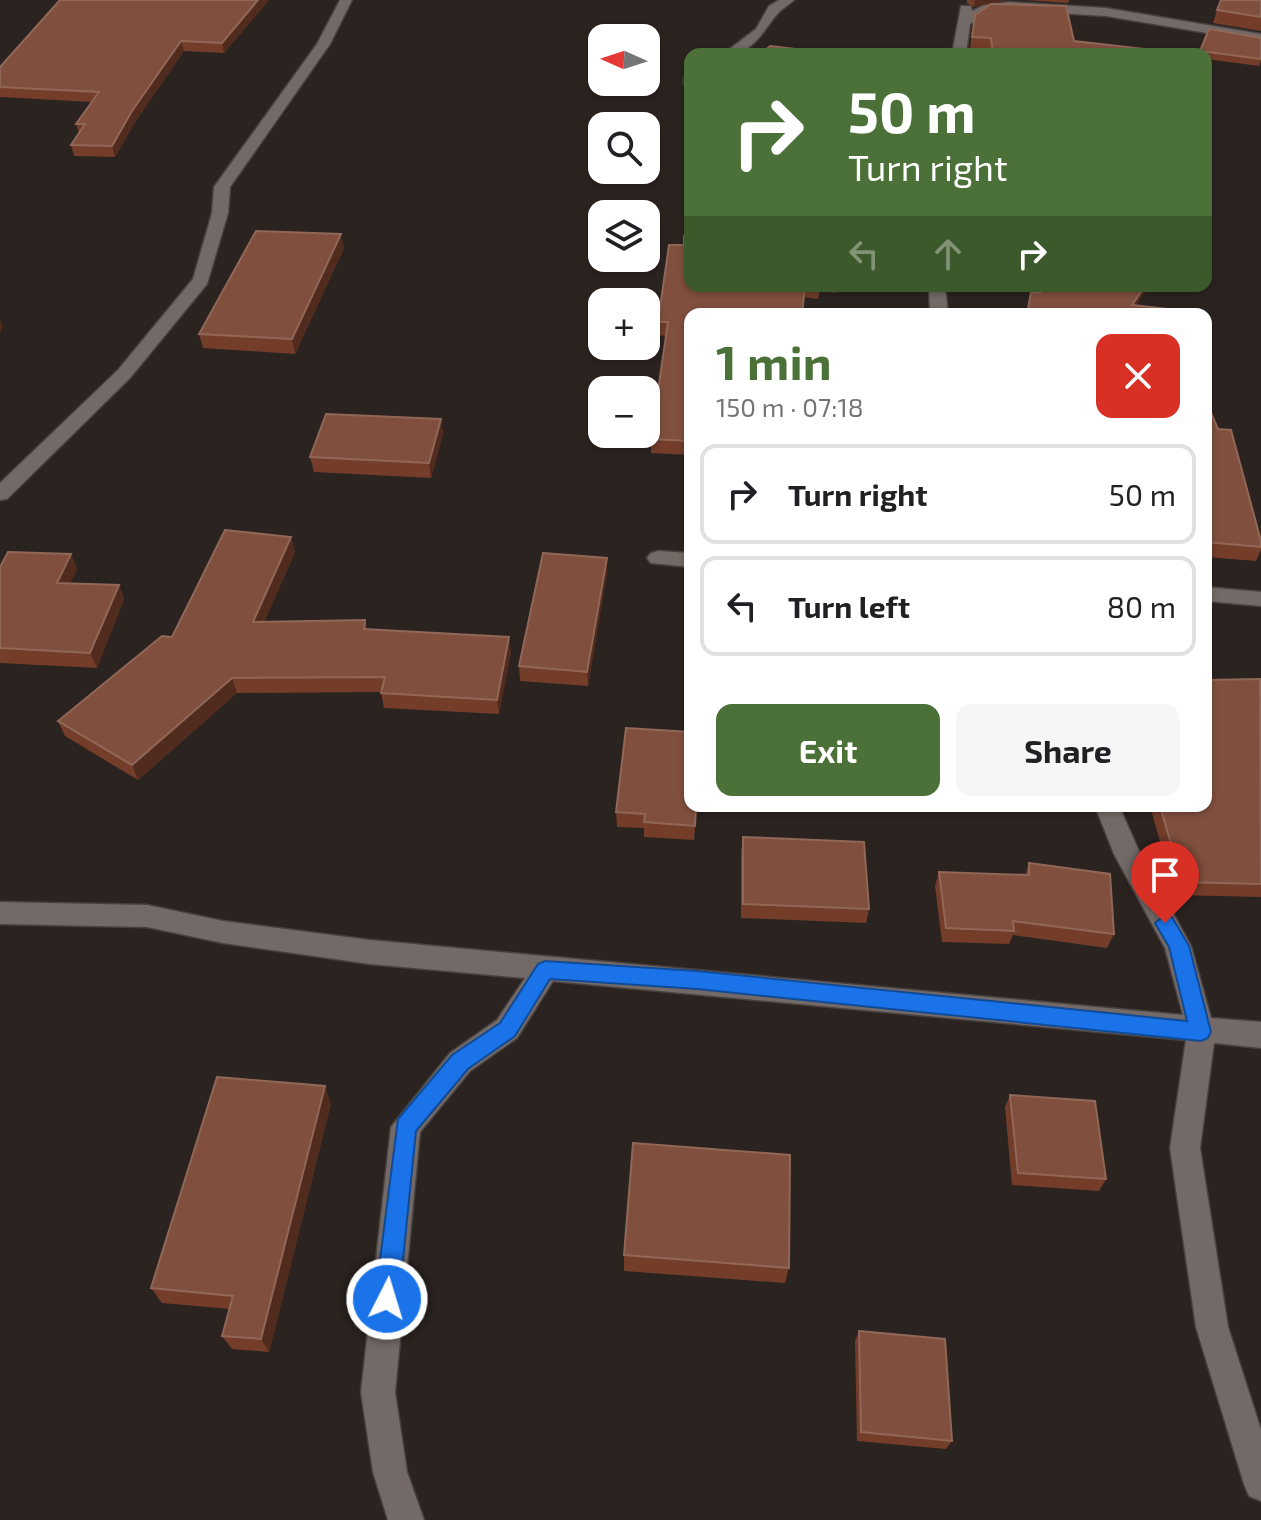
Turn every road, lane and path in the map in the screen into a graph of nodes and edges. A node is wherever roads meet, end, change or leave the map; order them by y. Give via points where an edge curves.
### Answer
1 (346, 0) edge
2 (788, 0) edge
3 (969, 0) edge
4 (1107, 6) edge
5 (962, 24) junction
6 (1261, 38) edge
7 (738, 48) edge
8 (960, 48) edge
9 (0, 494) edge
10 (658, 558) dead end
11 (684, 560) edge
12 (1212, 595) edge
13 (1261, 599) edge
14 (1110, 812) edge
15 (0, 913) edge
16 (545, 970) junction
17 (1201, 1032) junction
18 (1261, 1035) edge
19 (1261, 1484) edge
20 (406, 1520) edge

1 - 9 street via 323,44 222,187 201,280 124,374
2 - 7 street
3 - 5 street
4 - 5 street via 984,9
4 - 6 street
5 - 8 street
10 - 11 street
12 - 13 street
14 - 17 street via 1178,946
15 - 16 street via 147,916 223,932
16 - 17 street via 697,980
16 - 20 street via 507,1029 460,1062 406,1127 378,1392 390,1472
17 - 18 street
17 - 19 street via 1185,1148 1212,1327

